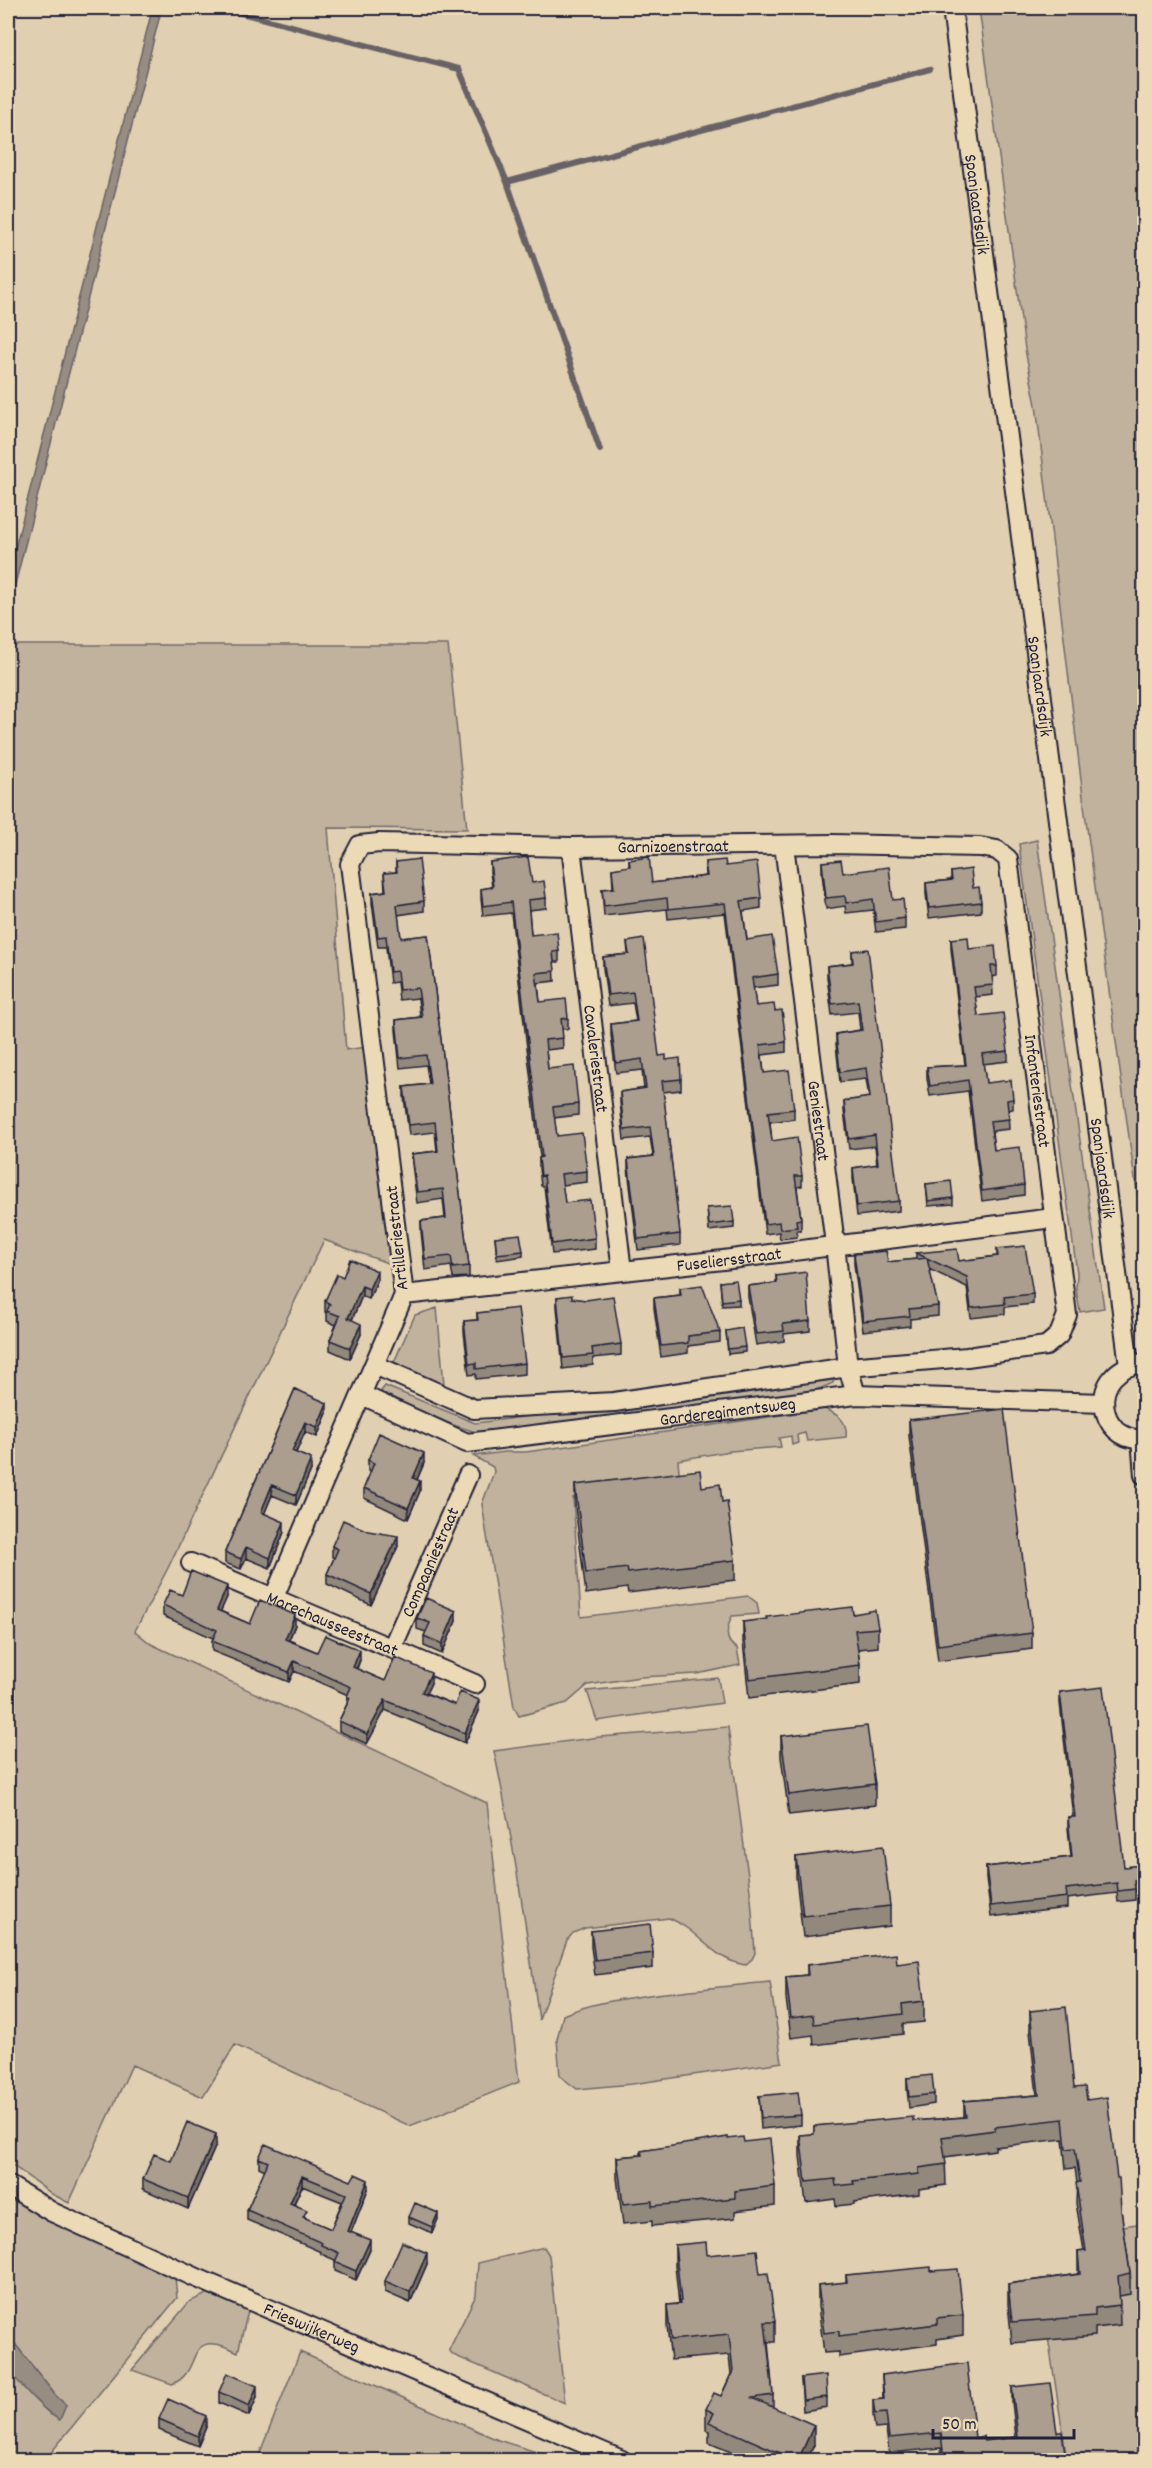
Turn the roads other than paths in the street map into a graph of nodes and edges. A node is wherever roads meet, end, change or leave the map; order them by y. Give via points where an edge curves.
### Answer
1 (952, 8) edge
2 (784, 845) junction
3 (571, 847) junction
4 (997, 850) joint
5 (353, 854) joint
6 (1053, 1218) junction
7 (835, 1244) junction
8 (622, 1271) junction
9 (404, 1295) junction
10 (1059, 1335) joint
11 (1137, 1364) edge
12 (375, 1365) junction
13 (848, 1367) junction
14 (362, 1395) junction
15 (856, 1395) junction
16 (1104, 1403) junction
17 (1143, 1439) edge
18 (468, 1475) dead end
19 (1144, 1475) edge
20 (191, 1563) dead end
21 (274, 1597) junction
22 (392, 1648) junction
23 (475, 1684) dead end
24 (8, 2184) edge
25 (622, 2460) edge

1 - 11 street, Spanjaardsdijk
2 - 3 street, Garnizoenstraat
2 - 4 street, Garnizoenstraat
2 - 7 street, Geniestraat
3 - 5 street, Garnizoenstraat via 379,843 360,845
3 - 8 street, Cavaleriestraat
4 - 6 street, Infanteriestraat via 1008,859
5 - 9 street, Artilleriestraat via 350,864 355,912
6 - 7 street, Fuseliersstraat
6 - 10 street, Infanteriestraat via 1067,1315
7 - 8 street, Fuseliersstraat
7 - 13 street, Geniestraat
8 - 9 street, Fuseliersstraat
9 - 12 street, Artilleriestraat
10 - 13 street, Garderegimentsweg via 1046,1346
11 - 16 street via 1118,1371 1110,1380
12 - 13 street, Garderegimentsweg via 474,1409 614,1402
12 - 14 street, Artilleriestraat
13 - 15 street, Geniestraat
14 - 15 street, Garderegimentsweg via 467,1443
14 - 21 street, Artilleriestraat
15 - 16 street, Garderegimentsweg
16 - 17 street via 1111,1424 1130,1437
17 - 19 street
18 - 22 street, Compagniestraat
20 - 21 street, Marechausseestraat
21 - 22 street, Marechausseestraat
22 - 23 street, Marechausseestraat
24 - 25 street, Frieswijkerweg via 51,2212 197,2278

